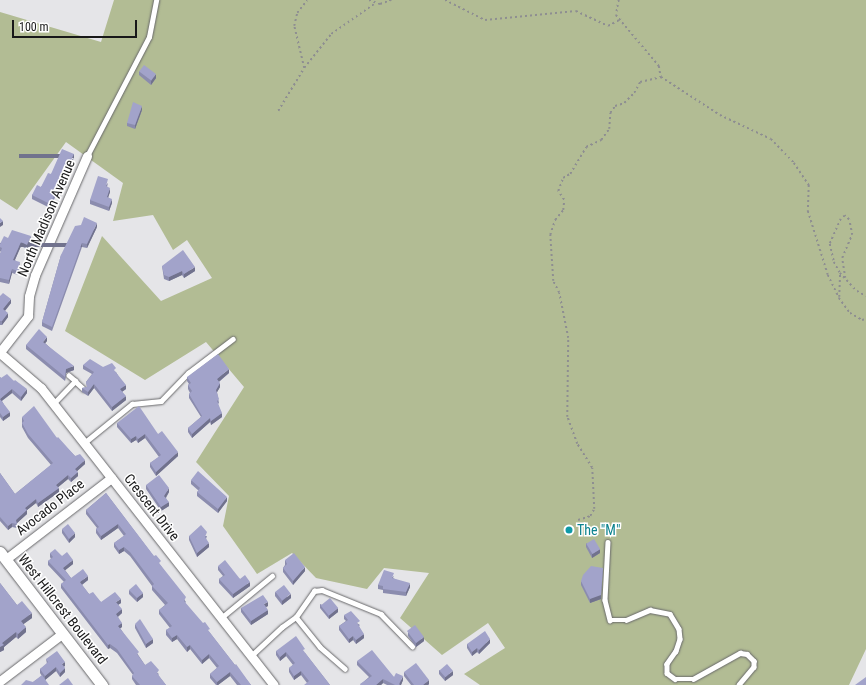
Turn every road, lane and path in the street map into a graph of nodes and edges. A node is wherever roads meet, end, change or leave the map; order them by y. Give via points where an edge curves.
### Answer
1 (156, 0) edge
2 (307, 0) edge
3 (370, 0) edge
4 (392, 0) edge
5 (445, 0) edge
6 (619, 0) edge
7 (374, 4) junction
8 (621, 19) junction
9 (304, 68) junction
10 (662, 77) junction
11 (278, 111) dead end
12 (87, 156) joint
13 (840, 273) junction
14 (844, 278) junction
15 (866, 296) edge
16 (839, 298) junction
17 (866, 319) edge
18 (233, 339) dead end
19 (0, 352) edge
20 (69, 376) dead end
21 (74, 381) junction
22 (84, 389) edge
23 (53, 404) junction
24 (84, 443) junction
25 (111, 478) junction
26 (578, 520) dead end
27 (608, 542) dead end
28 (3, 556) edge
29 (272, 576) dead end
30 (296, 617) junction
31 (221, 618) junction
32 (63, 633) junction
33 (412, 646) dead end
34 (251, 656) junction
35 (345, 669) dead end
36 (0, 681) edge
37 (102, 685) edge
38 (274, 685) edge
39 (739, 685) edge

1 - 12 lane via 149,37
2 - 9 path via 297,13 294,26
3 - 7 path
4 - 7 path
5 - 8 path via 485,20 576,12 608,26
6 - 8 path via 616,15
7 - 9 path via 331,34
8 - 10 path via 659,66
9 - 11 path
10 - 16 path via 720,115 771,139 794,163 809,186 808,211 828,275
10 - 26 path via 640,82 624,103 615,106 610,113 609,128 601,140 586,148 570,174 563,178 558,191 564,200 563,210 555,220 550,235 553,281 559,294 568,338 567,417 574,439 592,468 594,509 590,516
12 - 19 street, North Madison Avenue via 35,275 29,296 28,316
13 - 14 path
13 - 14 path via 834,262 830,244 841,219 845,216 849,220 852,235 842,258
13 - 16 path
14 - 15 path
16 - 17 path via 850,313 862,320
18 - 24 lane via 188,373 160,401 132,404
19 - 23 street, Crescent Drive via 41,388
20 - 21 lane
21 - 22 lane
21 - 23 lane
23 - 24 street, Crescent Drive
24 - 25 street, Crescent Drive
25 - 28 street, Avocado Place
25 - 31 street, Crescent Drive
27 - 39 lane via 605,600 610,620 626,620 650,610 670,614 679,629 680,639 667,664 667,672 675,679 693,679 740,653 747,654 754,661 754,667
28 - 32 street, West Hillcrest Boulevard
29 - 31 lane
30 - 33 lane via 314,591 322,590 381,614
30 - 34 lane
30 - 35 lane via 320,647
31 - 34 street, Crescent Drive
32 - 36 street
32 - 37 street, West Hillcrest Boulevard
34 - 38 street, Crescent Drive

